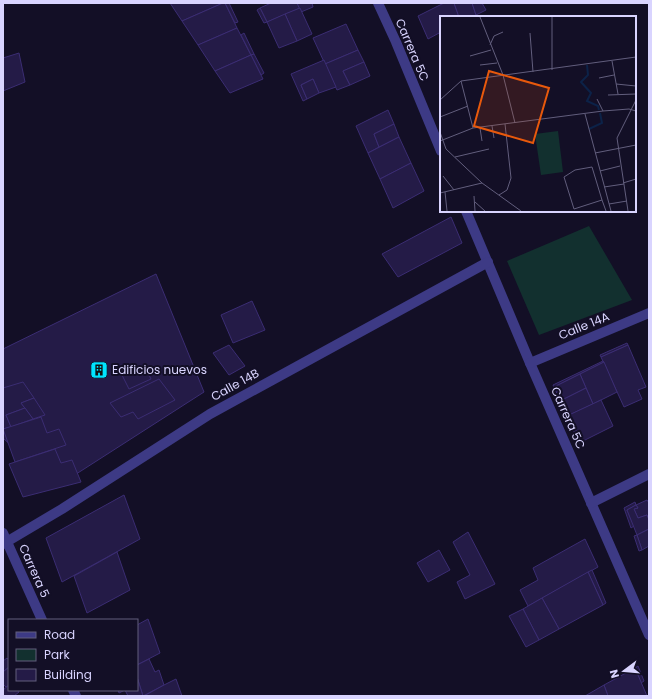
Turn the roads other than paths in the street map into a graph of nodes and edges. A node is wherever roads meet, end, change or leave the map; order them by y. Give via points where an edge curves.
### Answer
1 (378, 3) edge
2 (440, 149) edge
3 (466, 212) edge
4 (488, 262) junction
5 (649, 313) edge
6 (530, 363) junction
7 (649, 474) edge
8 (591, 503) junction
9 (4, 540) edge
10 (42, 619) edge
11 (646, 620) edge
12 (649, 635) edge

1 - 2 street, Carrera 5C
3 - 4 street, Carrera 5C
4 - 6 street, Carrera 5C
4 - 9 street, Calle 14B via 210,414 62,509
5 - 6 street, Calle 14A
6 - 8 street, Carrera 5C
7 - 8 street
8 - 11 street, Carrera 5C
9 - 10 street, Carrera 5
11 - 12 street, Carrera 5C

